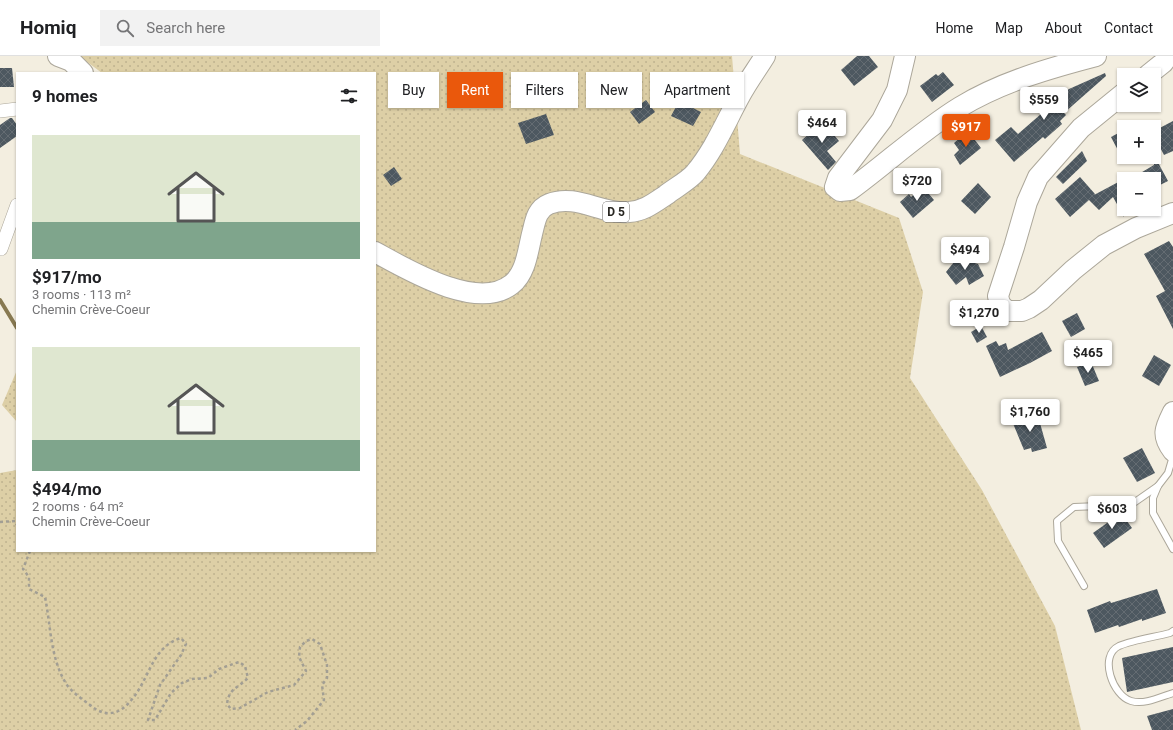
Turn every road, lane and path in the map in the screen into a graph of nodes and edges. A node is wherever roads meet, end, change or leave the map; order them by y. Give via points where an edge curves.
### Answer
1 (765, 56) edge
2 (905, 56) edge
3 (1096, 56) edge
4 (1168, 56) edge
5 (1157, 68) edge
6 (1117, 99) edge
7 (16, 108) edge
8 (0, 111) edge
9 (16, 208) edge
10 (1173, 213) edge
11 (1, 249) edge
12 (376, 253) edge
13 (1173, 412) edge
14 (1173, 451) edge
15 (1173, 456) edge
16 (1158, 486) junction
17 (0, 522) edge
18 (16, 523) edge
19 (1173, 549) edge
20 (30, 552) edge
21 (1084, 586) dead end
22 (1173, 631) edge
23 (1173, 693) edge
24 (295, 730) edge

1 - 12 main road, D 5 via 740,95 720,136 694,174 649,208 611,212 570,201 549,204 541,209 536,217 521,273 513,284 498,292 464,292 419,276
2 - 3 main road via 897,90 882,120 838,178 835,187 840,191 846,191 870,175 960,107 1001,86 1064,64
4 - 5 main road
6 - 10 main road via 1081,128 1038,177 1027,202 998,296 1000,304 1007,311 1022,311 1029,308 1104,245
7 - 8 street
9 - 11 street
13 - 14 main road via 1166,425 1165,434 1166,442
15 - 16 lane via 1168,473
16 - 19 lane via 1153,498 1152,513
16 - 21 lane via 1135,502 1124,505 1074,507 1057,521 1058,541
17 - 18 path
20 - 24 path via 23,569 29,577 29,589 45,597 53,644 67,685 98,712 121,710 134,698 155,658 175,640 181,638 186,644 160,686 148,720 155,720 171,693 182,683 192,679 208,678 219,669 239,662 245,666 248,678 228,696 227,704 231,709 240,708 268,692 294,685 306,671 300,657 300,647 312,639 320,644 327,665 327,678 322,685 324,700 307,721
22 - 23 lane via 1118,646 1110,657 1109,671 1118,691 1130,701 1143,702

